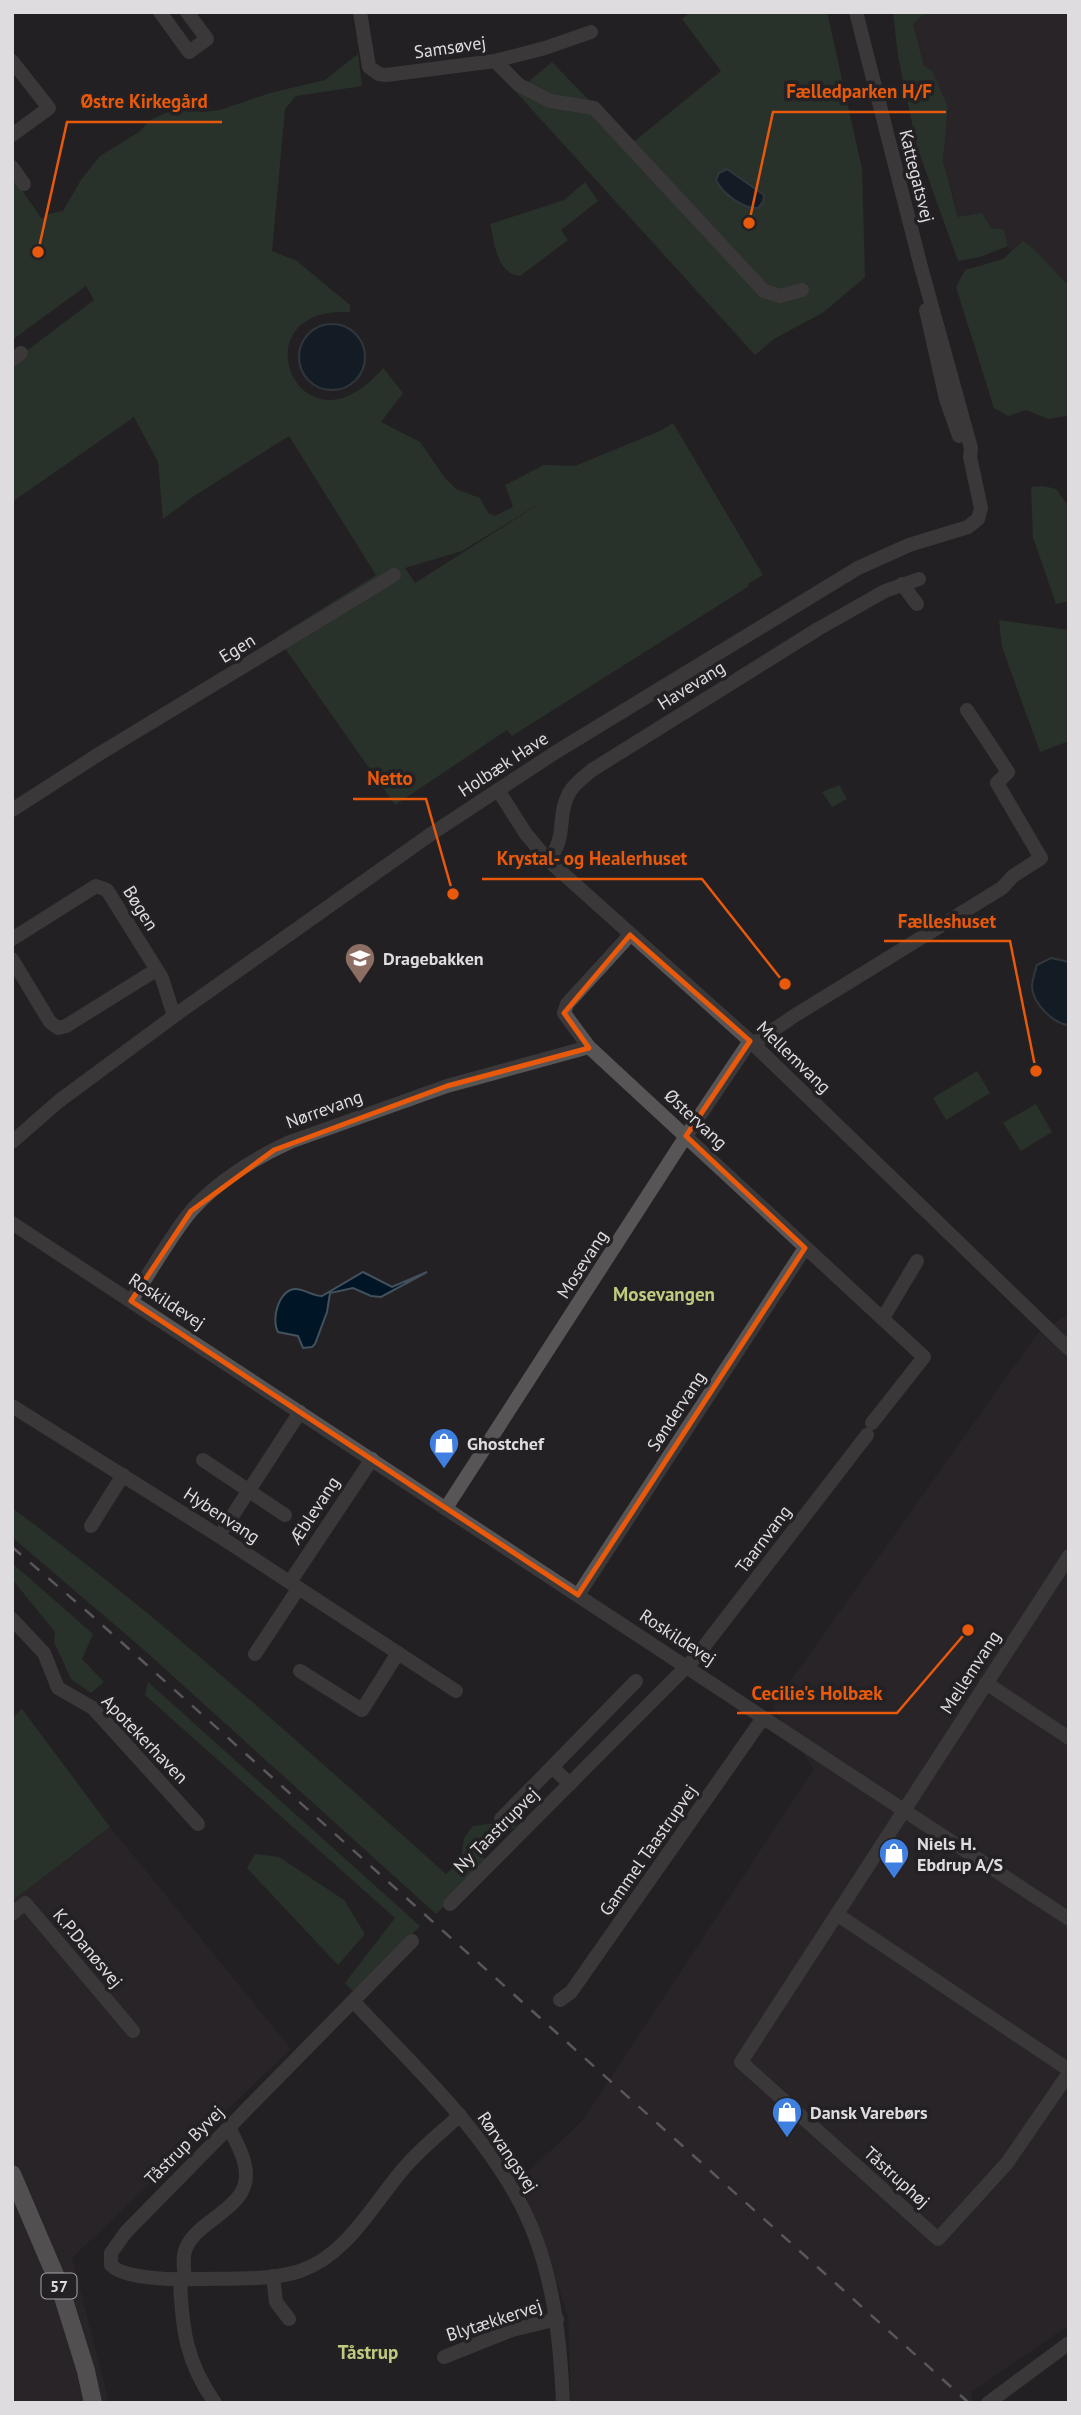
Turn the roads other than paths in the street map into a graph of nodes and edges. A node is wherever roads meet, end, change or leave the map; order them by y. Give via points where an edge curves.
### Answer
1 (160, 12) edge
2 (187, 12) edge
3 (360, 12) edge
4 (856, 12) edge
5 (591, 32) dead end
6 (12, 61) edge
7 (495, 61) junction
8 (12, 135) edge
9 (12, 167) edge
10 (24, 184) dead end
11 (920, 267) junction
12 (802, 290) dead end
13 (970, 457) junction
14 (978, 519) joint
15 (394, 575) dead end
16 (919, 579) dead end
17 (902, 584) junction
18 (917, 604) dead end
19 (967, 710) dead end
20 (498, 790) junction
21 (15, 804) edge
22 (548, 860) junction
23 (630, 935) junction
24 (12, 939) edge
25 (12, 959) edge
26 (156, 970) junction
27 (174, 1016) junction
28 (751, 1042) junction
29 (589, 1047) junction
30 (685, 1136) junction
31 (12, 1142) edge
32 (12, 1223) edge
33 (805, 1248) junction
34 (917, 1261) dead end
35 (131, 1301) junction
36 (883, 1318) junction
37 (1069, 1349) edge
38 (12, 1406) edge
39 (300, 1412) junction
40 (869, 1429) joint
41 (372, 1459) junction
42 (204, 1460) dead end
43 (123, 1475) junction
44 (249, 1490) junction
45 (446, 1508) junction
46 (285, 1515) dead end
47 (91, 1526) dead end
48 (222, 1531) junction
49 (1069, 1556) edge
50 (294, 1586) junction
51 (578, 1595) junction
52 (12, 1619) edge
53 (398, 1653) junction
54 (255, 1654) dead end
55 (687, 1666) junction
56 (300, 1671) dead end
57 (636, 1681) dead end
58 (986, 1683) junction
59 (456, 1690) dead end
60 (764, 1718) junction
61 (1069, 1738) edge
62 (552, 1767) junction
63 (570, 1784) junction
64 (905, 1810) junction
65 (501, 1819) dead end
66 (198, 1824) dead end
67 (450, 1904) dead end
68 (12, 1914) edge
69 (838, 1915) junction
70 (1069, 1919) edge
71 (412, 1941) dead end
72 (560, 2000) dead end
73 (354, 2001) junction
74 (132, 2031) dead end
75 (1069, 2071) edge
76 (460, 2115) junction
77 (229, 2127) junction
78 (12, 2174) edge
79 (12, 2202) edge
80 (273, 2276) junction
81 (182, 2280) junction
82 (289, 2319) dead end
83 (557, 2319) junction
84 (1069, 2343) edge
85 (444, 2357) dead end
86 (83, 2403) edge
87 (93, 2403) edge
88 (215, 2403) edge
89 (563, 2403) edge
90 (988, 2403) edge

1 - 2 street via 189,52 207,39
3 - 7 street, Samsøvej via 369,67 379,74
4 - 11 street, Kattegatsvej
5 - 7 street, Samsøvej
6 - 8 street via 49,108
7 - 12 street via 519,85 550,101 594,108 764,290 780,296
9 - 10 street
11 - 13 street, Kattegatsvej via 969,439
11 - 13 street, Kattegatsvej via 946,399
13 - 14 street, Kattegatsvej via 981,505
14 - 20 street, Holbæk Have via 841,577
15 - 21 street, Egen
16 - 17 street, Havevang
17 - 18 street
17 - 22 street, Havevang via 818,629 592,770 569,793 559,846
19 - 28 street via 1008,772 997,783 1041,858 1002,888
20 - 22 street, Mellemvang
20 - 27 street, Holbæk Have
22 - 23 street, Mellemvang
23 - 28 street, Mellemvang
23 - 29 street, Østervang via 564,1009
24 - 26 street, Bøgen via 99,886 107,890
25 - 26 street via 58,1028
26 - 27 street, Bøgen
27 - 31 street, Holbæk Have via 59,1101
28 - 30 street, Mosevang
28 - 37 street, Mellemvang
29 - 30 street, Østervang
29 - 35 street, Nørrevang via 447,1086 274,1150 231,1177 191,1211
30 - 33 street, Østervang
30 - 45 street, Mosevang
32 - 35 street, Roskildevej
33 - 36 street, Østervang
33 - 51 street, Søndervang
34 - 36 street
35 - 39 street, Roskildevej
36 - 40 street, Østervang via 924,1357
38 - 43 street, Hybenvang
39 - 41 street, Roskildevej
39 - 44 street
40 - 55 street, Taarnvang
41 - 45 street, Roskildevej
41 - 50 street, Æblevang
42 - 44 street
43 - 47 street
43 - 48 street, Hybenvang
44 - 46 street
44 - 48 street
45 - 51 street, Roskildevej
48 - 50 street, Hybenvang
49 - 58 street, Mellemvang
50 - 53 street, Hybenvang
50 - 54 street
51 - 55 street, Roskildevej
52 - 66 street, Apotekerhaven via 44,1653 60,1690 93,1708
53 - 56 street via 362,1710
53 - 59 street, Hybenvang
55 - 60 street, Roskildevej
55 - 63 street, Ny Taastrupvej
57 - 62 street, Ny Taastrupvej
58 - 61 street
58 - 64 street, Mellemvang
60 - 64 street, Roskildevej
60 - 72 street, Gammel Taastrupvej via 571,1992
62 - 63 street
62 - 65 street, Ny Taastrupvej
63 - 67 street, Ny Taastrupvej
64 - 69 street, Tåstruphøj
64 - 70 street, Roskildevej
68 - 74 street, K.P.Danøsvej via 25,1903
69 - 75 street, Tåstruphøj
69 - 75 street, Tåstruphøj via 741,2062 938,2239 1007,2163
71 - 73 street, Tåstrup Byvej
73 - 76 street, Rørvangsvej
73 - 77 street, Tåstrup Byvej
76 - 80 street, Tåstrup Byvej via 406,2166 345,2242 307,2268
76 - 83 street, Rørvangsvej via 519,2199 547,2273
77 - 81 street via 245,2165 246,2180 237,2199 188,2243
77 - 81 street, Tåstrup Byvej via 111,2253 111,2265 120,2272
78 - 87 main road, 57 via 59,2284
79 - 86 main road, 57 via 48,2288
80 - 81 street, Tåstrup Byvej
80 - 82 street via 276,2302
81 - 88 street via 181,2316 188,2351
83 - 85 street, Blytækkervej via 512,2330
83 - 89 street, Rørvangsvej
84 - 90 street

